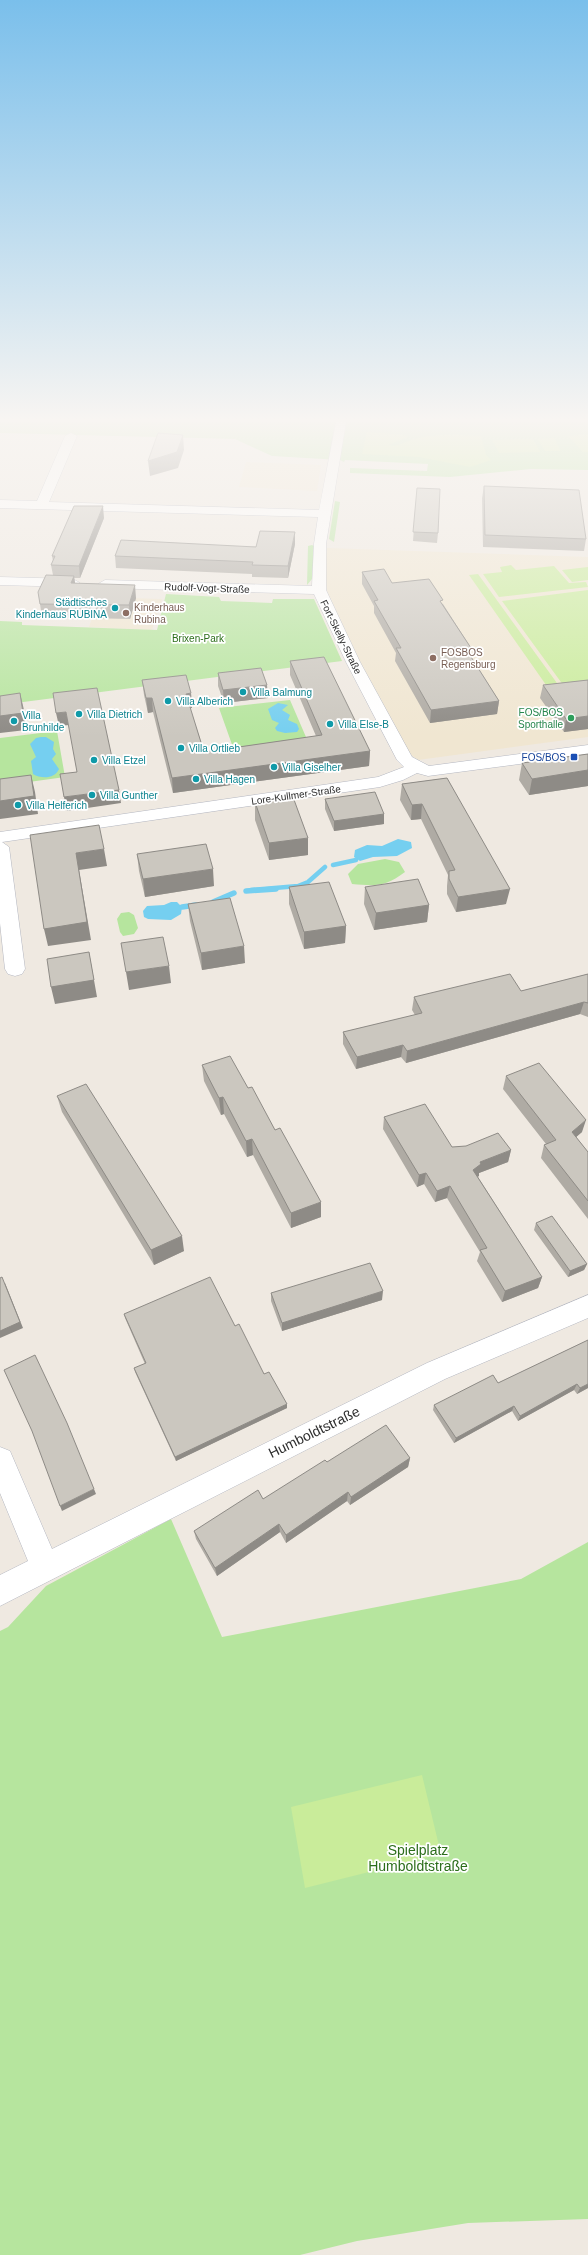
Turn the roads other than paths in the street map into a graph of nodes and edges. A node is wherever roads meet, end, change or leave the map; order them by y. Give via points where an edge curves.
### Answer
1 (323, 527) edge
2 (0, 581) edge
3 (319, 590) junction
4 (588, 750) edge
5 (415, 767) junction
6 (0, 837) edge
7 (0, 847) edge
8 (15, 969) dead end
9 (588, 1306) edge
10 (0, 1460) edge
11 (45, 1568) junction
12 (0, 1592) edge

1 - 3 street, Fort-Skelly-Straße via 318,571
2 - 3 street, Rudolf-Vogt-Straße
3 - 5 street, Fort-Skelly-Straße via 338,633 398,750 405,760
4 - 5 street via 443,770 428,771
5 - 6 street, Lore-Kullmer-Straße via 397,777 380,782
7 - 8 street
9 - 11 street, Humboldtstraße via 436,1371
10 - 11 street
11 - 12 street, Humboldtstraße

